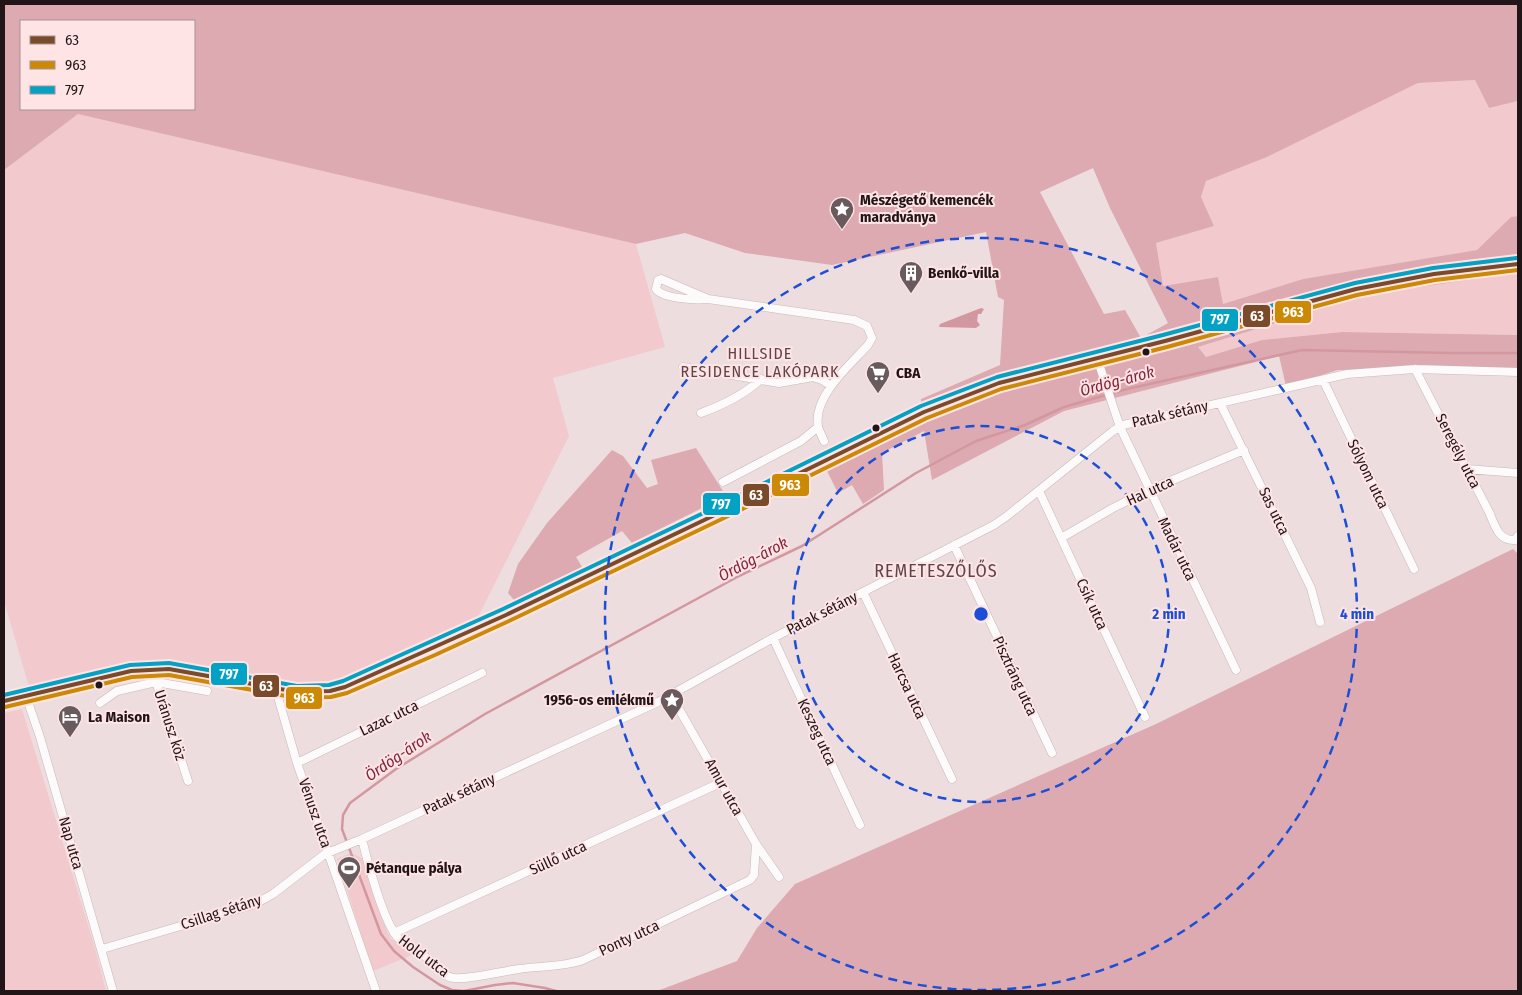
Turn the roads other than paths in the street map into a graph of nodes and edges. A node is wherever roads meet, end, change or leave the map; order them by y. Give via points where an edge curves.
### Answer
1 (1518, 264) edge
2 (708, 299) junction
3 (1097, 358) junction
4 (683, 368) dead end
5 (1415, 369) junction
6 (1518, 372) edge
7 (761, 379) junction
8 (1323, 380) junction
9 (831, 386) junction
10 (1220, 403) junction
11 (701, 413) dead end
12 (818, 427) junction
13 (1120, 427) junction
14 (824, 441) dead end
15 (1244, 450) junction
16 (1467, 469) junction
17 (1518, 473) edge
18 (723, 482) dead end
19 (1149, 490) junction
20 (1038, 491) junction
21 (1518, 536) edge
22 (1061, 538) junction
23 (954, 545) junction
24 (1414, 569) dead end
25 (863, 592) junction
26 (1320, 622) dead end
27 (773, 638) junction
28 (152, 669) junction
29 (1236, 670) dead end
30 (482, 673) dead end
31 (156, 682) junction
32 (278, 689) junction
33 (207, 691) dead end
34 (26, 696) junction
35 (672, 696) junction
36 (4, 701) edge
37 (100, 703) dead end
38 (1145, 717) dead end
39 (1052, 753) dead end
40 (297, 763) junction
41 (952, 779) dead end
42 (188, 781) dead end
43 (722, 782) junction
44 (860, 825) dead end
45 (362, 839) junction
46 (756, 844) junction
47 (331, 851) junction
48 (778, 877) dead end
49 (394, 933) junction
50 (102, 948) junction
51 (464, 978) joint
52 (113, 991) edge
53 (376, 991) edge

1 - 3 street via 1365,287
2 - 2 street via 661,279 656,284 662,295
2 - 9 street via 854,320 867,326 872,338 868,345
3 - 13 street, Madár utca
3 - 32 street via 999,383 924,412 515,611 345,686 313,693
4 - 7 street
5 - 6 street, Patak sétány
5 - 8 street, Patak sétány via 1347,374
5 - 16 street, Seregély utca
7 - 9 street via 779,383 813,377
7 - 11 street via 735,398
8 - 10 street, Patak sétány
8 - 24 street, Sólyom utca
9 - 12 street via 821,403
10 - 13 street, Patak sétány
10 - 15 street, Sas utca
12 - 14 street
12 - 18 street via 801,440
13 - 19 street, Madár utca
13 - 20 street, Patak sétány
15 - 19 street, Hal utca
15 - 26 street, Sas utca via 1311,588
16 - 17 street
16 - 21 street, Seregély utca via 1499,534 1510,541
19 - 22 street, Hal utca
19 - 29 street, Madár utca
20 - 22 street, Csík utca
20 - 23 street, Patak sétány via 1001,521
22 - 38 street, Csík utca
23 - 25 street, Patak sétány
23 - 39 street, Pisztráng utca
25 - 27 street, Patak sétány
25 - 41 street, Harcsa utca
27 - 35 street, Patak sétány
27 - 44 street, Keszeg utca
28 - 31 street, Uránusz köz
28 - 32 street via 178,670
28 - 34 street
30 - 40 street, Lazac utca
31 - 33 street
31 - 37 street via 117,691
31 - 42 street, Uránusz köz
32 - 40 street, Vénusz utca
34 - 36 street
34 - 50 street, Nap utca
35 - 43 street, Amur utca
35 - 45 street, Patak sétány
40 - 47 street, Vénusz utca
43 - 46 street, Amur utca
43 - 49 street, Süllő utca
45 - 47 street, Patak sétány
45 - 49 street, Hold utca via 375,885
46 - 48 street, Amur utca
46 - 51 street, Ponty utca via 754,875 750,880 583,960
47 - 50 street, Csillag sétány via 255,904
47 - 53 street, Vénusz utca
49 - 51 street, Hold utca via 444,974
50 - 52 street, Nap utca

